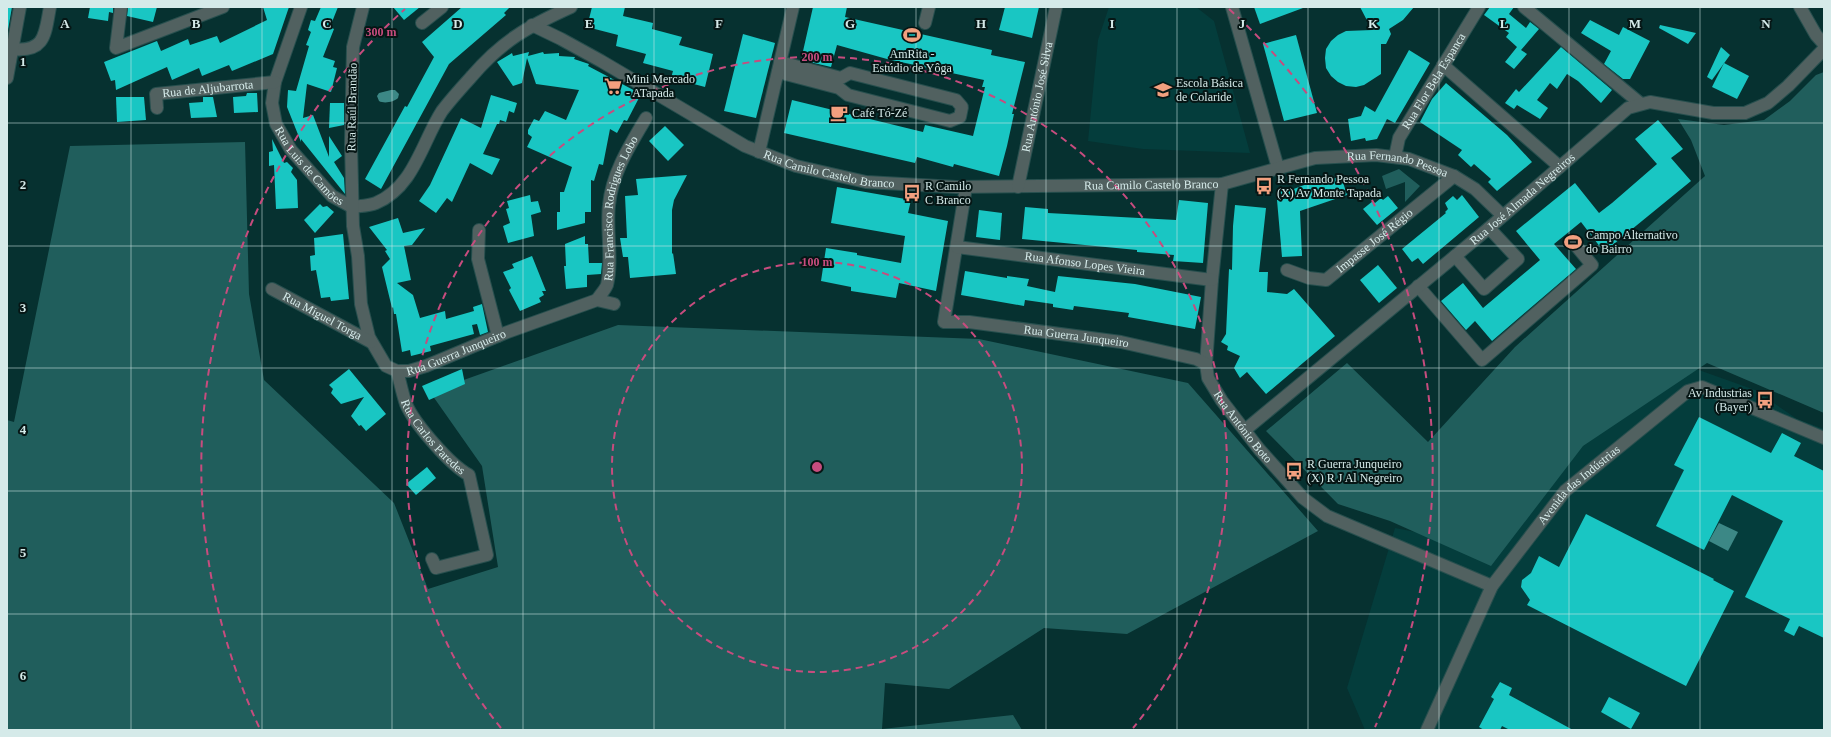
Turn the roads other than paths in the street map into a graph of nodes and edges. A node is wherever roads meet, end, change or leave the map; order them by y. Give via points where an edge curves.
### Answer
1 (20, 7) edge
2 (50, 7) edge
3 (121, 7) edge
4 (223, 7) edge
5 (301, 7) edge
6 (363, 7) edge
7 (442, 7) edge
8 (571, 7) edge
9 (793, 7) edge
10 (929, 7) edge
11 (1056, 7) edge
12 (1232, 7) edge
13 (1479, 7) edge
14 (1524, 7) edge
15 (1800, 7) edge
16 (422, 23) dead end
17 (925, 23) dead end
18 (532, 25) junction
19 (1824, 44) edge
20 (12, 49) junction
21 (1824, 50) edge
22 (1443, 65) junction
23 (779, 67) junction
24 (7, 78) edge
25 (275, 82) junction
26 (1641, 104) junction
27 (157, 108) dead end
28 (646, 118) dead end
29 (759, 152) junction
30 (1394, 157) junction
31 (1560, 167) junction
32 (1278, 168) junction
33 (1454, 176) junction
34 (1222, 184) junction
35 (966, 187) junction
36 (1018, 187) junction
37 (352, 207) junction
38 (1503, 216) junction
39 (1489, 228) junction
40 (479, 230) dead end
41 (1574, 242) dead end
42 (957, 247) junction
43 (1455, 256) junction
44 (1287, 270) dead end
45 (1212, 280) junction
46 (1418, 286) junction
47 (272, 290) dead end
48 (597, 300) junction
49 (614, 304) dead end
50 (498, 336) junction
51 (372, 342) junction
52 (1206, 364) junction
53 (397, 371) junction
54 (1245, 430) junction
55 (1824, 438) edge
56 (432, 559) dead end
57 (1492, 586) junction
58 (1427, 730) edge

1 - 20 street
2 - 20 street via 41,42 37,46 23,50
3 - 4 street via 116,48
5 - 25 street, Rua Luis de Camões
6 - 37 street, Rua Raúl Brandão via 353,47
7 - 16 street
8 - 18 street, Rua Luis de Camões
9 - 23 street
10 - 17 street
11 - 36 street, Rua António José Silva
12 - 32 street
13 - 22 street, Rua Flor Bela Espanca
14 - 26 street
15 - 19 street
18 - 29 street, Rua Camilo Castelo Branco via 601,60 709,126
18 - 37 street, Rua Luis de Camões via 502,45 472,75 442,111 410,173 395,192 375,203
20 - 24 street
21 - 26 street, Rua José Almada Negreiros via 1768,103 1745,113 1713,113 1650,102
22 - 30 street, Rua Flor Bela Espanca via 1399,138
22 - 31 street
23 - 23 street via 839,88 848,95 950,121 960,117 962,107 956,100 850,73 841,78
23 - 29 street
25 - 27 street, Rua de Aljubarrota via 156,94
25 - 37 street, Rua Luis de Camões via 272,103 276,124 291,150 332,196
26 - 31 street, Rua José Almada Negreiros via 1628,108
28 - 48 street, Rua Francisco Rodrigues Lobo via 618,170 609,204 606,285
29 - 35 street, Rua Camilo Castelo Branco via 796,166 866,182
30 - 32 street, Rua Fernando Pessoa via 1376,154 1345,155 1315,158
30 - 33 street, Rua Fernando Pessoa via 1409,159
31 - 38 street, Rua José Almada Negreiros
32 - 34 street, Rua Camilo Castelo Branco
33 - 38 street, Rua Fernando Pessoa via 1475,189
33 - 44 street, Impasse José Régio via 1326,280 1309,278
34 - 36 street, Rua Camilo Castelo Branco
34 - 45 street, Rua António Boto
35 - 36 street, Rua Camilo Castelo Branco
35 - 42 street
37 - 51 street, Rua Guerra Junqueiro via 361,304
38 - 39 street, Rua José Almada Negreiros
39 - 43 street, Rua José Almada Negreiros
39 - 43 street via 1518,259 1484,289
40 - 50 street via 478,259
41 - 46 street via 1592,265 1482,360
42 - 45 street, Rua Afonso Lopes Vieira
42 - 52 street, Rua Guerra Junqueiro via 944,322 969,322 1121,342 1196,359
43 - 46 street, Rua José Almada Negreiros
45 - 52 street, Rua António Boto
46 - 54 street, Rua José Almada Negreiros
47 - 51 street, Rua Miguel Torga
48 - 49 street
48 - 50 street, Rua Guerra Junqueiro
50 - 53 street, Rua Guerra Junqueiro via 426,366 409,371
51 - 53 street, Rua Guerra Junqueiro via 386,366
52 - 54 street, Rua António Boto via 1208,378
53 - 56 street, Rua Carlos Paredes via 405,403 412,416 449,459 469,475 487,555 436,568
54 - 57 street, Rua António Boto via 1303,498 1327,516
55 - 57 street, Avenida das Indústrias via 1702,387 1688,391 1566,491
57 - 58 street, Avenida das Indústrias

